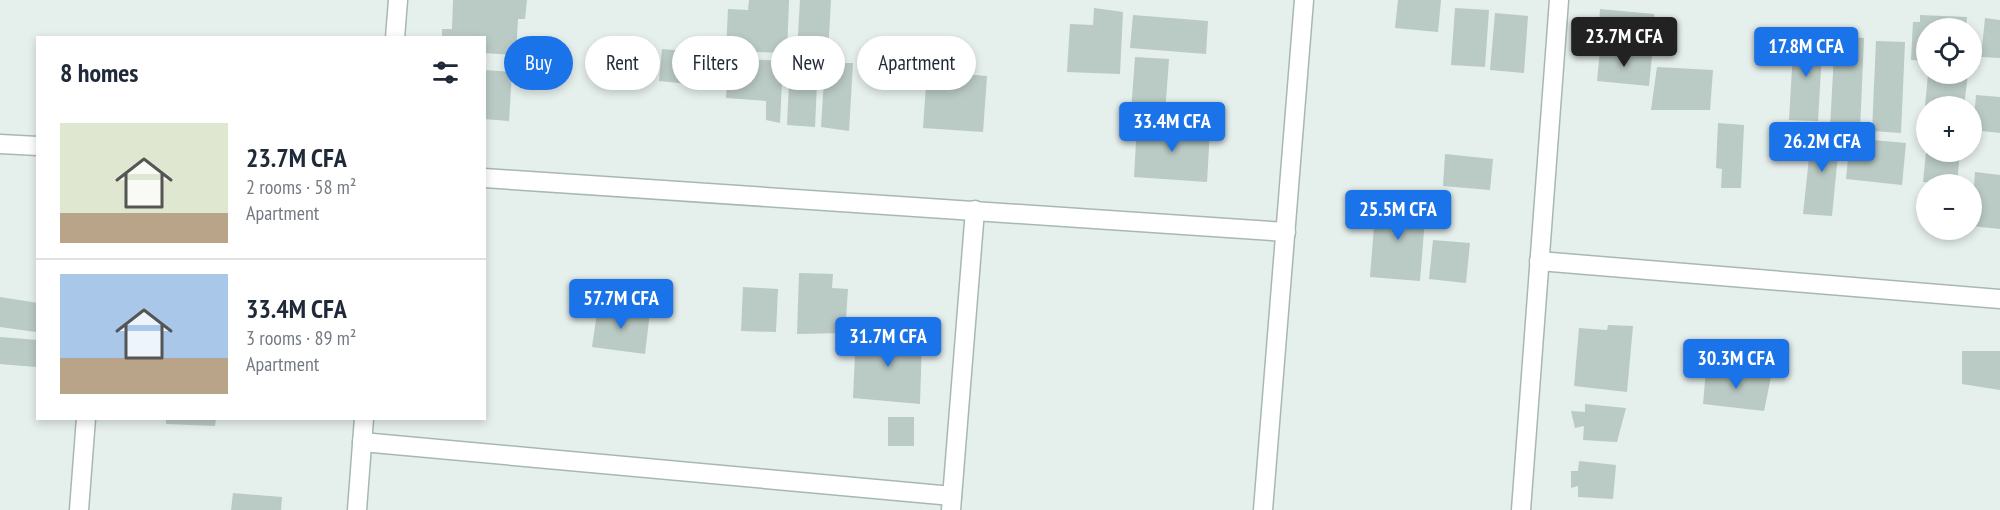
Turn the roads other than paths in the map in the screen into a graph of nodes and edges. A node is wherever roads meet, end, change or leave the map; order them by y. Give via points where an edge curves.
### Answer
1 (398, 0) edge
2 (1304, 0) edge
3 (1559, 0) edge
4 (395, 36) edge
5 (0, 144) edge
6 (36, 146) edge
7 (486, 178) edge
8 (975, 210) junction
9 (1286, 232) junction
10 (1539, 261) junction
11 (2000, 300) edge
12 (86, 420) edge
13 (364, 420) edge
14 (362, 442) junction
15 (951, 503) edge
16 (79, 510) edge
17 (357, 510) edge
18 (1263, 510) edge
19 (1521, 510) edge

1 - 4 street
2 - 9 street
3 - 10 street
5 - 6 street
7 - 8 street
8 - 9 street
8 - 15 street
9 - 18 street
10 - 11 street
10 - 19 street
12 - 16 street
13 - 14 street
14 - 15 street
14 - 17 street

